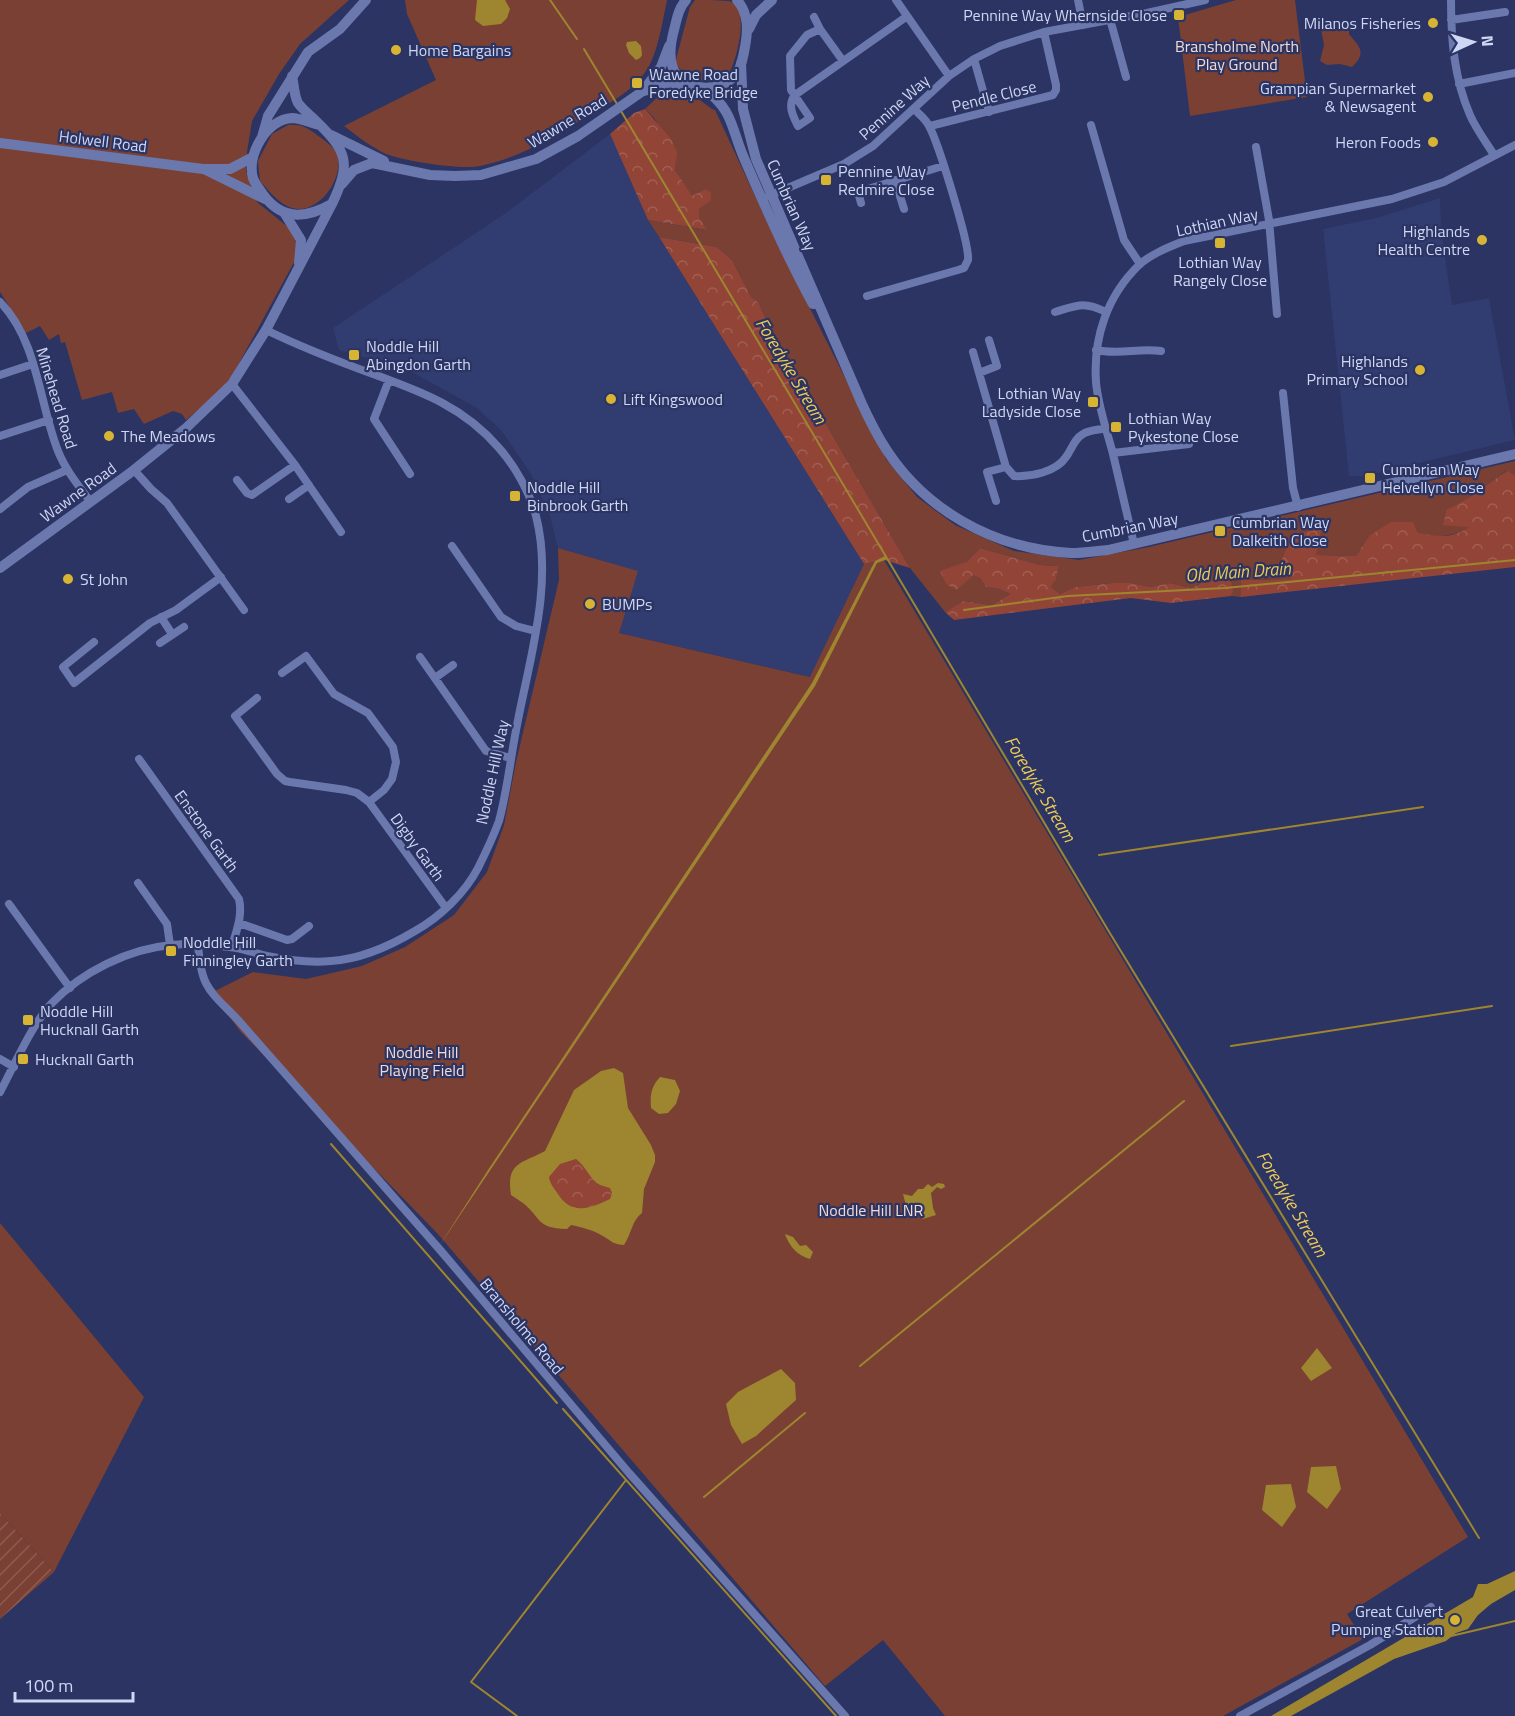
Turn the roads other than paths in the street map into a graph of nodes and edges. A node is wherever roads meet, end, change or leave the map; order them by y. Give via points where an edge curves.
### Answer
1 (366, 0) edge
2 (737, 0) edge
3 (772, 0) edge
4 (897, 0) edge
5 (1078, 0) edge
6 (1205, 0) edge
7 (1450, 0) edge
8 (682, 2) edge
9 (1505, 12) dead end
10 (814, 17) dead end
11 (906, 17) junction
12 (1110, 20) junction
13 (1451, 20) junction
14 (1083, 25) junction
15 (749, 29) junction
16 (820, 29) junction
17 (1044, 32) junction
18 (669, 46) junction
19 (974, 59) junction
20 (843, 61) junction
21 (741, 63) junction
22 (1515, 73) edge
23 (292, 76) junction
24 (949, 76) junction
25 (1126, 78) dead end
26 (1459, 84) junction
27 (688, 85) junction
28 (704, 88) junction
29 (643, 91) junction
30 (914, 109) junction
31 (989, 112) junction
32 (320, 125) junction
33 (1091, 125) dead end
34 (930, 126) junction
35 (331, 135) junction
36 (262, 137) junction
37 (0, 143) edge
38 (1515, 145) edge
39 (1256, 147) dead end
40 (1494, 155) junction
41 (253, 156) junction
42 (943, 166) junction
43 (203, 168) junction
44 (397, 168) junction
45 (895, 180) junction
46 (342, 184) junction
47 (767, 197) junction
48 (266, 199) junction
49 (861, 203) dead end
50 (332, 204) junction
51 (904, 210) dead end
52 (285, 214) junction
53 (1269, 225) junction
54 (1140, 264) junction
55 (299, 266) junction
56 (867, 296) dead end
57 (0, 302) edge
58 (1055, 312) dead end
59 (1106, 312) junction
60 (1277, 314) dead end
61 (266, 330) junction
62 (989, 340) dead end
63 (1096, 350) junction
64 (1161, 351) dead end
65 (973, 352) dead end
66 (33, 364) junction
67 (979, 373) junction
68 (0, 375) edge
69 (389, 380) junction
70 (232, 384) junction
71 (1283, 393) dead end
72 (49, 420) junction
73 (1107, 428) junction
74 (0, 436) edge
75 (1189, 444) dead end
76 (1113, 453) junction
77 (1515, 454) edge
78 (294, 465) junction
79 (1006, 467) junction
80 (67, 470) junction
81 (134, 470) junction
82 (410, 474) dead end
83 (237, 480) dead end
84 (309, 485) junction
85 (289, 499) dead end
86 (90, 501) junction
87 (996, 501) dead end
88 (1298, 507) junction
89 (0, 509) edge
90 (341, 532) dead end
91 (1134, 544) junction
92 (452, 546) dead end
93 (0, 568) edge
94 (221, 577) junction
95 (244, 610) dead end
96 (161, 617) junction
97 (184, 627) dead end
98 (535, 631) junction
99 (172, 634) junction
100 (94, 642) dead end
101 (160, 643) dead end
102 (420, 657) dead end
103 (453, 665) dead end
104 (282, 673) dead end
105 (435, 678) junction
106 (257, 698) dead end
107 (510, 758) junction
108 (139, 759) dead end
109 (369, 802) junction
110 (138, 883) dead end
111 (9, 904) dead end
112 (446, 908) junction
113 (239, 923) junction
114 (309, 926) dead end
115 (198, 944) junction
116 (170, 945) junction
117 (232, 947) junction
118 (70, 988) junction
119 (0, 1059) edge
120 (14, 1066) junction
121 (0, 1092) edge
122 (1431, 1607) dead end
123 (845, 1716) edge
124 (1240, 1716) edge

1 - 23 street via 340,29 308,52
2 - 15 street via 744,8
3 - 15 street via 756,15
4 - 11 street
5 - 14 street
6 - 12 street, Pennine Way
7 - 13 street
8 - 18 street, Wawne Road
9 - 13 street
10 - 16 street
11 - 20 street
11 - 24 street
12 - 14 street, Pennine Way
12 - 25 street
13 - 26 street
14 - 17 street, Pennine Way
15 - 21 street
16 - 20 street
16 - 20 street via 807,35 790,56 791,90 795,95
17 - 19 street, Pennine Way
17 - 31 street, Pendle Close via 1056,85 1053,95
18 - 27 street via 672,67
18 - 29 street, Wawne Road via 662,67
19 - 24 street, Pennine Way
19 - 31 street
21 - 28 street via 735,77 716,87
21 - 47 street, Cumbrian Way via 743,109
22 - 26 street
23 - 32 street via 298,104
23 - 36 street via 268,116
24 - 30 street, Pennine Way
26 - 40 street via 1470,116
27 - 28 street, Wawne Road
27 - 29 street, Wawne Road via 664,85
28 - 47 street, Cumbrian Way via 730,117 744,157
29 - 44 street, Wawne Road via 578,136 527,162 481,175 430,175
30 - 34 street
30 - 47 street, Pennine Way via 873,146 844,164
31 - 34 street, Pendle Close
32 - 35 street
32 - 36 street via 293,118 278,122
33 - 54 street via 1124,240
34 - 42 street
35 - 44 street, Wawne Road
35 - 46 street via 345,166
36 - 41 street
37 - 43 street, Holwell Road
38 - 40 street, Lothian Way
39 - 53 street
40 - 53 street, Lothian Way via 1444,182 1392,199
41 - 43 street, Holwell Road via 230,169
41 - 48 street via 253,178
42 - 45 street
42 - 56 street via 969,256 967,264
43 - 48 street, Holwell Road
44 - 46 street, Wawne Road via 372,163 354,170
45 - 49 street via 858,192
45 - 51 street
46 - 50 street
47 - 91 street, Cumbrian Way via 809,298 881,442 936,506 980,531 1040,550 1074,553
48 - 52 street
50 - 52 street via 305,216
50 - 55 street, Wawne Road
52 - 55 street, Wawne Road via 301,240
53 - 54 street, Lothian Way via 1184,241
53 - 60 street
54 - 59 street, Lothian Way via 1120,287
55 - 61 street, Wawne Road
57 - 66 street, Minehead Road via 25,340
58 - 59 street via 1082,304
59 - 63 street, Lothian Way
61 - 69 street, Noddle Hill Way
61 - 70 street, Wawne Road
62 - 67 street via 997,366
63 - 64 street
63 - 73 street, Lothian Way via 1096,384
65 - 67 street
66 - 68 street
66 - 72 street, Minehead Road
67 - 79 street
69 - 82 street via 374,418
69 - 98 street, Noddle Hill Way via 455,410 479,428 513,467 536,515 542,562
70 - 78 street
70 - 81 street, Wawne Road
71 - 88 street
72 - 74 street
72 - 80 street, Minehead Road
73 - 76 street, Lothian Way
73 - 79 street via 1084,433 1059,465 1045,471 1014,476
75 - 76 street
76 - 91 street, Lothian Way
77 - 88 street, Cumbrian Way
78 - 83 street via 252,495
78 - 84 street
79 - 87 street via 987,472
80 - 86 street, Minehead Road
80 - 89 street via 28,487
81 - 86 street, Wawne Road
81 - 94 street via 167,502
84 - 85 street
84 - 90 street
86 - 93 street, Wawne Road
88 - 91 street, Cumbrian Way
92 - 98 street via 501,617
94 - 95 street
94 - 96 street
96 - 99 street
96 - 100 street via 74,683 63,667
97 - 99 street
98 - 107 street, Noddle Hill Way
99 - 101 street
102 - 105 street
103 - 105 street
104 - 109 street via 306,657 334,694 368,713 393,747 396,762 392,779
105 - 107 street via 486,751
106 - 109 street, Digby Garth via 235,716 281,778 357,793
107 - 112 street, Noddle Hill Way via 498,824 477,869
108 - 113 street, Enstone Garth via 239,898
109 - 112 street, Digby Garth
110 - 116 street via 167,924
111 - 118 street
112 - 117 street, Noddle Hill Way via 394,943 355,957 308,961
113 - 114 street via 287,940
113 - 117 street, Enstone Garth
115 - 116 street, Noddle Hill Way
115 - 117 street, Noddle Hill Way
115 - 123 street, Bransholme Road via 206,986 441,1251 628,1473
116 - 118 street, Noddle Hill Way via 141,951 93,972
118 - 120 street, Noddle Hill Way via 50,1005
119 - 120 street
120 - 121 street, Noddle Hill Way
122 - 124 street

